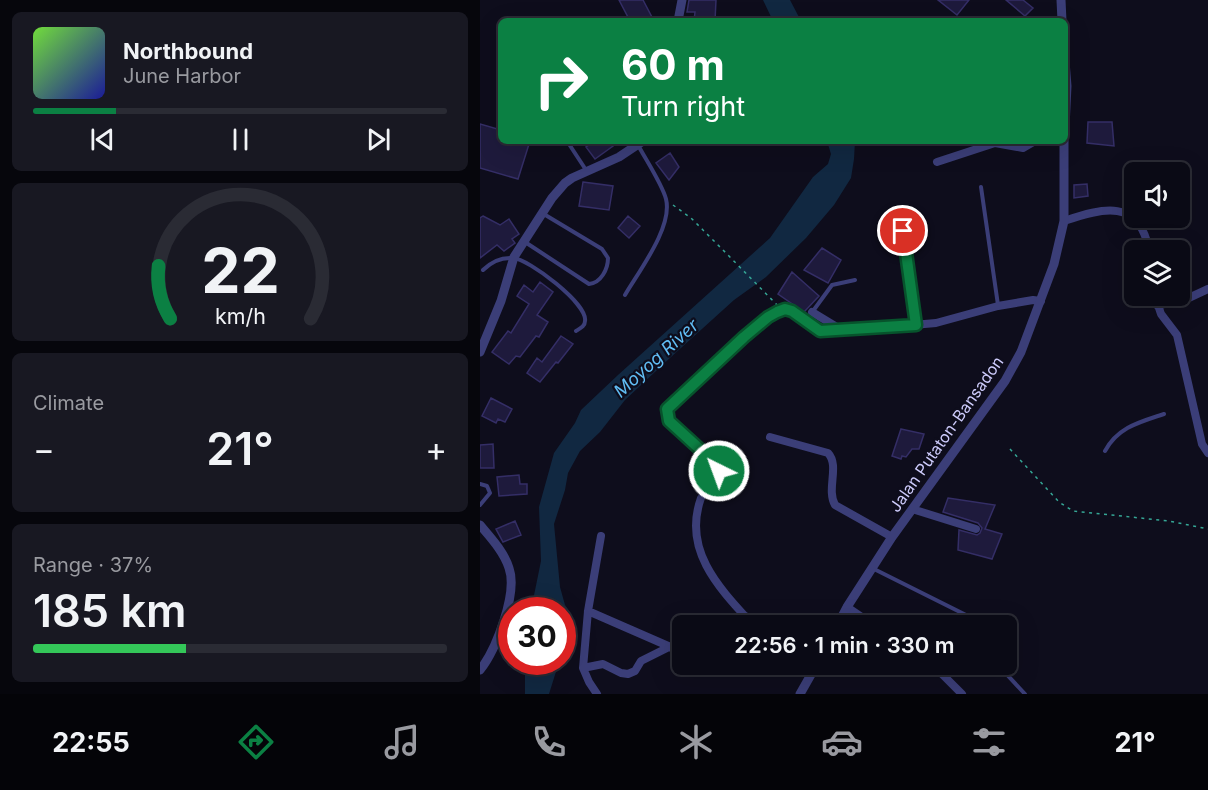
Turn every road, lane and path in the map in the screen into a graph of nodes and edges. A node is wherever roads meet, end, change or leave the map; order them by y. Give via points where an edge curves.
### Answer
1 (682, 0) edge
2 (1061, 0) edge
3 (679, 18) edge
4 (1062, 18) edge
5 (569, 144) edge
6 (638, 144) edge
7 (640, 144) edge
8 (992, 144) edge
9 (1001, 144) edge
10 (1030, 144) edge
11 (1064, 144) edge
12 (936, 162) dead end
13 (586, 171) junction
14 (981, 187) dead end
15 (666, 199) junction
16 (542, 213) junction
17 (1064, 221) junction
18 (903, 231) dead end
19 (1146, 240) edge
20 (524, 242) junction
21 (514, 257) junction
22 (483, 270) dead end
23 (855, 280) dead end
24 (1208, 289) edge
25 (625, 295) dead end
26 (1190, 297) edge
27 (1041, 302) junction
28 (998, 306) junction
29 (1156, 306) edge
30 (812, 312) joint
31 (796, 320) dead end
32 (916, 325) junction
33 (840, 329) junction
34 (576, 331) dead end
35 (482, 339) edge
36 (480, 352) edge
37 (1164, 414) dead end
38 (770, 437) dead end
39 (1010, 449) dead end
40 (1105, 452) dead end
41 (1208, 453) edge
42 (711, 482) dead end
43 (480, 484) edge
44 (701, 498) dead end
45 (480, 505) edge
46 (912, 509) junction
47 (480, 525) edge
48 (976, 529) dead end
49 (1208, 529) edge
50 (601, 536) dead end
51 (892, 537) junction
52 (871, 568) junction
53 (847, 607) junction
54 (588, 611) junction
55 (744, 615) edge
56 (843, 615) edge
57 (859, 615) edge
58 (966, 615) edge
59 (671, 646) joint
60 (583, 668) junction
61 (480, 670) edge
62 (811, 675) edge
63 (943, 675) edge
64 (1007, 675) edge
65 (597, 694) edge
66 (800, 694) edge
67 (962, 694) edge
68 (1025, 694) edge

1 - 3 street
2 - 4 street
5 - 13 lane
6 - 13 street
7 - 15 lane
8 - 12 street
9 - 10 street via 1023,148
11 - 17 street, Jalan Putaton-Bansadon
13 - 16 street via 565,183
14 - 28 lane
15 - 25 lane via 664,224
15 - 31 path, bridge via 691,218
16 - 20 street
16 - 20 lane via 602,249 608,258 605,270 597,282 589,284
17 - 19 street via 1096,212 1123,213 1139,223
17 - 27 street, Jalan Putaton-Bansadon
18 - 32 lane
20 - 21 street
21 - 22 lane via 495,260
21 - 34 lane via 549,278 579,305 586,322
21 - 35 street via 501,301
23 - 30 lane via 832,285
24 - 26 street
27 - 28 street
27 - 46 street, Jalan Putaton-Bansadon via 1005,381
28 - 32 street
29 - 41 street via 1177,334 1202,444
30 - 33 street
32 - 33 street
33 - 42 street via 820,331 792,311 777,312 744,337 667,409 669,421 717,465 719,471
35 - 36 street
37 - 40 lane via 1125,428
38 - 51 street via 828,453 833,460 831,488 835,505
39 - 49 path via 1073,512 1169,521
43 - 45 lane via 487,486 490,493
44 - 55 street via 696,542 703,561
46 - 48 street
46 - 51 street, Jalan Putaton-Bansadon
47 - 61 street via 510,568 511,588 502,627
50 - 54 street
51 - 52 street, Jalan Putaton-Bansadon
52 - 53 street, Jalan Putaton-Bansadon
52 - 58 lane
53 - 56 street, Jalan Putaton-Bansadon
53 - 57 street
54 - 59 street
54 - 60 street
59 - 60 street via 641,661 628,674 603,664
60 - 65 street
62 - 66 street
63 - 67 street
64 - 68 lane

